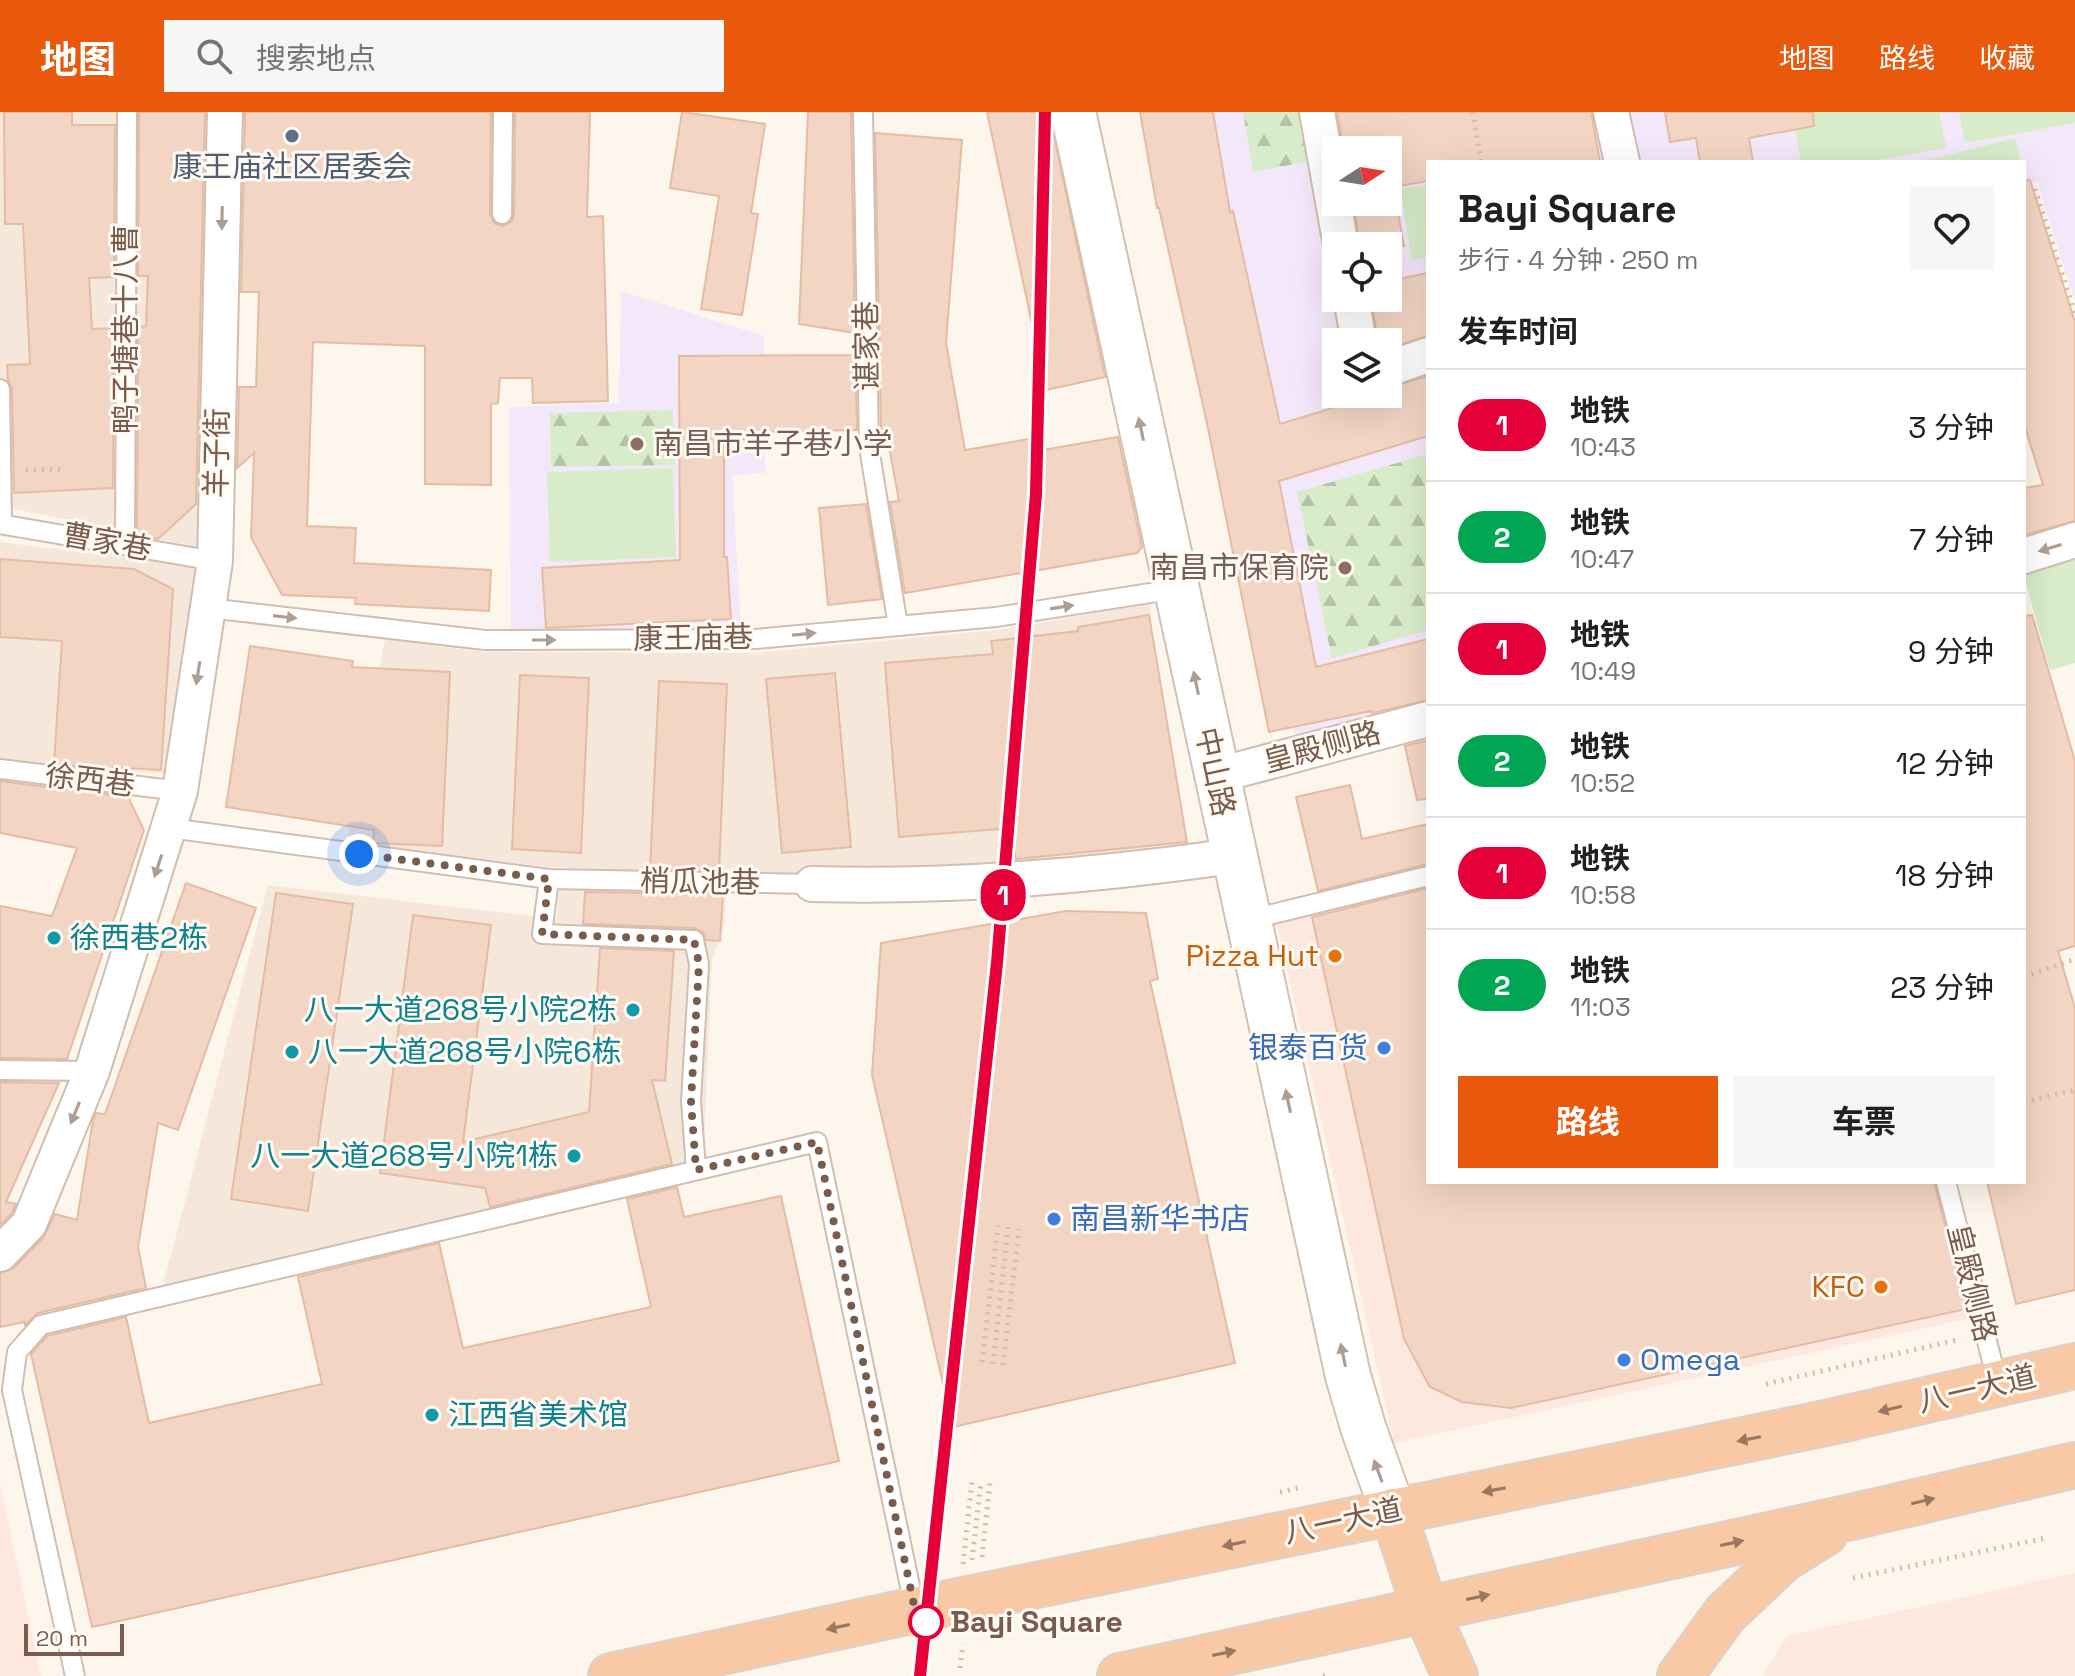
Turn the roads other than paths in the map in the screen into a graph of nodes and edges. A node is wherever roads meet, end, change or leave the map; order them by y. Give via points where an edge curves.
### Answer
1 (127, 112) edge
2 (225, 112) edge
3 (503, 112) edge
4 (863, 112) edge
5 (1073, 112) edge
6 (1317, 112) edge
7 (1611, 112) edge
8 (1622, 160) edge
9 (502, 214) dead end
10 (1338, 232) edge
11 (1426, 356) edge
12 (1402, 364) edge
13 (0, 389) edge
14 (1, 471) edge
15 (1, 524) edge
16 (2075, 540) edge
17 (125, 545) junction
18 (2026, 555) edge
19 (215, 561) junction
20 (1176, 589) junction
21 (208, 608) junction
22 (898, 626) junction
23 (1426, 720) edge
24 (0, 769) edge
25 (1215, 776) junction
26 (180, 791) junction
27 (170, 828) junction
28 (1233, 856) junction
29 (1426, 876) edge
30 (549, 879) junction
31 (812, 884) joint
32 (1248, 920) junction
33 (0, 1070) edge
34 (92, 1071) junction
35 (696, 1170) junction
36 (1947, 1184) edge
37 (0, 1254) edge
38 (2075, 1366) edge
39 (1998, 1384) junction
40 (2075, 1465) edge
41 (1393, 1511) junction
42 (1847, 1518) junction
43 (1425, 1609) junction
44 (915, 1610) junction
45 (75, 1676) edge
46 (611, 1676) edge
47 (1120, 1676) edge
48 (1455, 1676) edge
49 (1680, 1676) edge

1 - 17 lane, 鸭子塘巷十八曹
2 -> 19 street, 羊子街
3 - 9 lane
4 - 22 lane, 谌家巷 via 869,447
20 -> 5 main road, 中山路
6 - 10 street
7 - 8 street
11 - 12 street
13 - 14 lane
14 - 15 lane
15 - 17 lane, 曹家巷
16 -> 18 street
17 - 19 lane, 曹家巷
19 - 21 street, 羊子街
22 -> 20 lane, 康王庙巷 via 996,617
25 -> 20 main road, 中山路
21 -> 22 lane, 康王庙巷 via 485,640 755,639
21 -> 26 street, 羊子街
23 - 25 street, 皇殿侧路
24 - 26 lane, 徐西巷
25 - 28 main road, 中山路
26 - 27 street, 羊子街
27 - 30 lane, 梢瓜池巷
27 -> 34 street, 羊子街
28 - 31 street, 梢瓜池巷 via 1120,872 882,886
28 - 32 main road, 中山路
29 - 32 lane
30 - 31 lane, 梢瓜池巷
30 - 35 lane via 542,934 694,940 699,964 691,1101
41 -> 32 main road, 中山路 via 1348,1376
33 - 34 lane
34 -> 37 street, 羊子街 via 29,1224
35 - 44 lane via 817,1142
35 - 45 lane via 41,1325 17,1352 12,1390
36 - 39 lane, 皇殿侧路
38 - 39 highway, 八一大道
39 -> 41 highway, 八一大道
42 -> 40 highway
41 - 43 highway
41 -> 44 highway, 八一大道
43 -> 42 highway
42 - 49 highway via 1770,1571 1725,1614
47 -> 43 highway
43 - 48 highway
44 -> 46 highway, 八一大道

